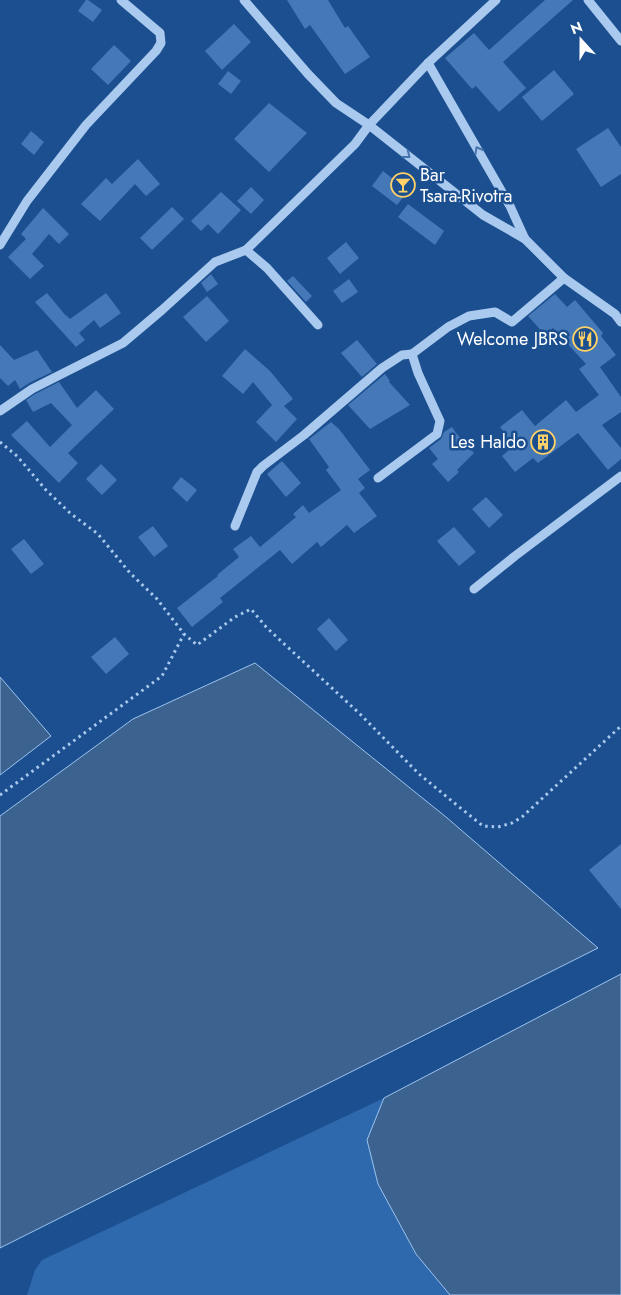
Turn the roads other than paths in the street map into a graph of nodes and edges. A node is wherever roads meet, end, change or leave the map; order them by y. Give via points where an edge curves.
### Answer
1 (121, 0) edge
2 (244, 0) edge
3 (496, 0) edge
4 (588, 0) edge
5 (621, 42) edge
6 (428, 63) junction
7 (369, 125) junction
8 (525, 240) junction
9 (0, 244) edge
10 (246, 250) junction
11 (564, 278) junction
12 (621, 322) edge
13 (318, 325) dead end
14 (412, 354) junction
15 (0, 411) edge
16 (621, 476) edge
17 (378, 478) dead end
18 (234, 526) dead end
19 (474, 589) dead end

1 - 9 street via 160,33 161,43 80,133 27,201
2 - 7 street via 336,103
3 - 6 street
4 - 5 street
6 - 7 street
8 -> 6 street via 510,206
7 -> 8 street via 483,215
7 - 10 street via 355,144
8 - 11 street
10 - 13 street
10 - 15 street via 214,262 123,342 32,389
11 - 12 street via 615,314
11 - 14 street via 512,322 495,312 469,316
14 - 17 street via 440,421 437,434
14 - 18 street via 402,355 382,368 263,466 257,472
16 - 19 street

